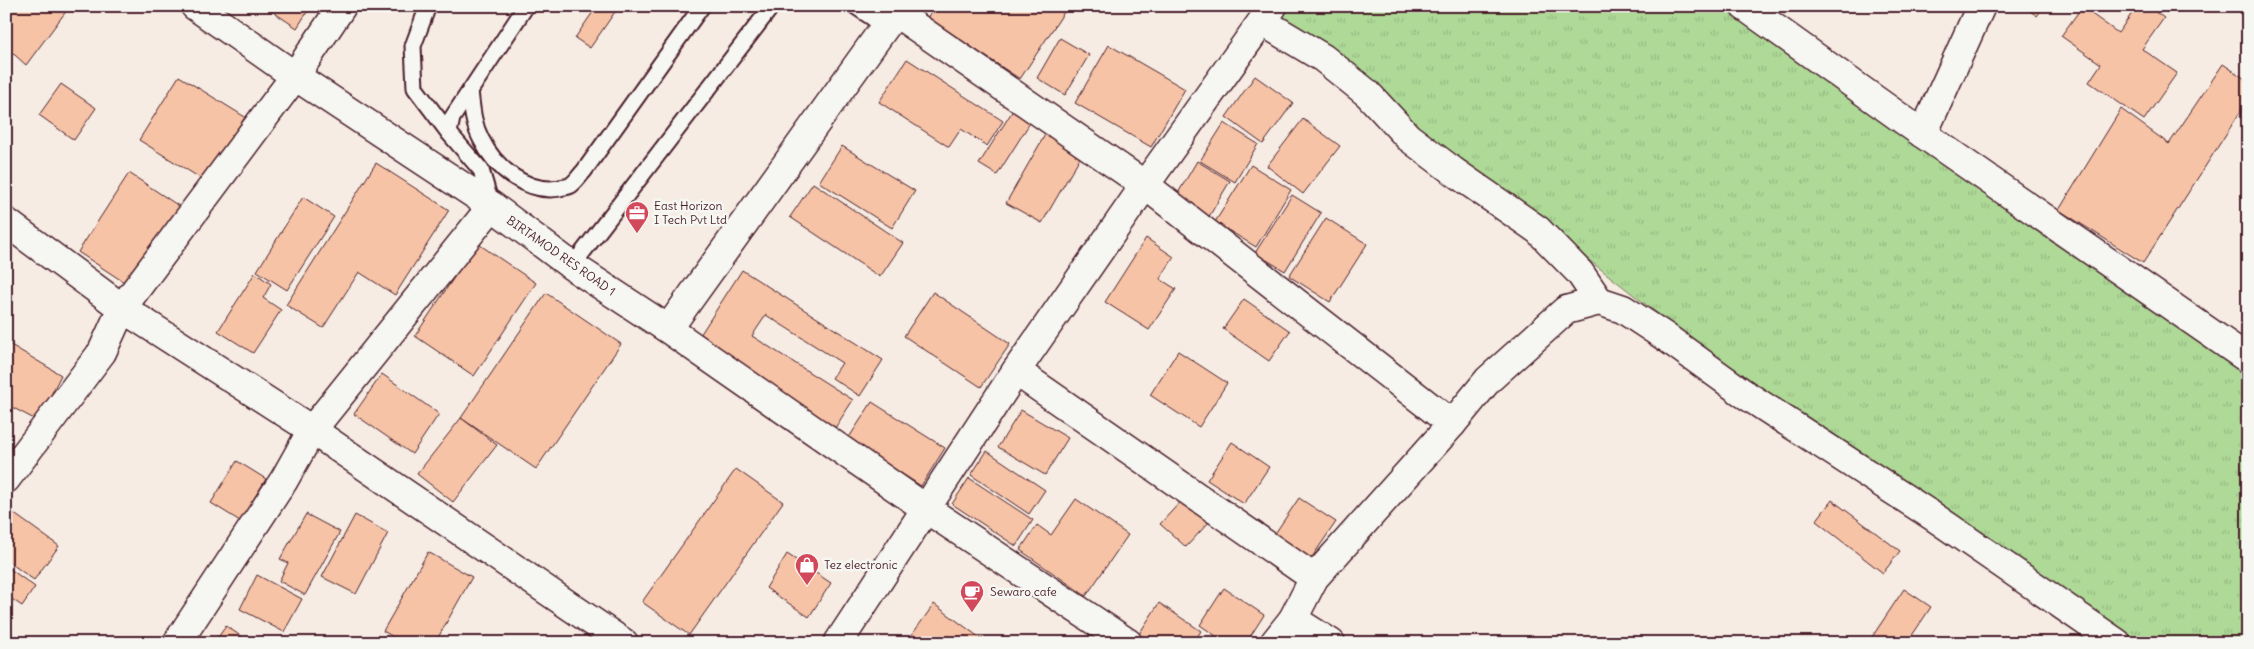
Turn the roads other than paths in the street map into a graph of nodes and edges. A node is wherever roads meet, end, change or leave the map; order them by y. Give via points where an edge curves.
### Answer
1 (195, 6) edge
2 (342, 6) edge
3 (428, 6) edge
4 (526, 6) edge
5 (702, 6) edge
6 (772, 6) edge
7 (855, 6) edge
8 (1744, 6) edge
9 (1981, 6) edge
10 (1268, 14) edge
11 (894, 16) edge
12 (295, 76) junction
13 (470, 91) junction
14 (449, 132) junction
15 (1922, 134) junction
16 (1145, 185) junction
17 (492, 206) junction
18 (6, 222) edge
19 (572, 266) junction
20 (1599, 301) junction
21 (122, 308) junction
22 (668, 329) junction
23 (2248, 359) edge
24 (1016, 371) junction
25 (1452, 424) junction
26 (312, 430) junction
27 (6, 479) edge
28 (925, 508) junction
29 (1314, 578) junction
30 (1293, 619) junction
31 (846, 640) edge
32 (177, 643) edge
33 (624, 643) edge
34 (1128, 643) edge
35 (1274, 643) edge
36 (1332, 643) edge
37 (2117, 643) edge

1 - 12 street, BIRTAMOD RES ROAD 1
2 - 12 street
3 - 14 lane via 413,46 415,88
4 - 13 lane
5 - 13 lane via 571,186 546,190 510,175 489,154 481,139 474,123
6 - 19 lane
7 - 11 lane
8 - 15 street
9 - 15 street
10 - 16 street
10 - 20 street via 1368,94 1408,136 1453,172 1538,230 1580,273
11 - 16 street
11 - 22 street
12 - 17 street, BIRTAMOD RES ROAD 1
12 - 21 street
13 - 14 lane via 452,118
14 - 17 lane via 481,170
15 - 23 street
16 - 24 street
16 - 25 street
17 - 19 street, BIRTAMOD RES ROAD 1
17 - 26 street
18 - 21 street
19 - 22 street, BIRTAMOD RES ROAD 1
20 - 25 street via 1566,310 1488,380
20 - 37 street via 1623,310 1660,333
21 - 26 street
21 - 27 street via 102,352
22 - 28 street, BIRTAMOD RES ROAD 1
24 - 28 street
24 - 29 street
25 - 29 street
26 - 32 street via 284,480
26 - 33 street
28 - 31 street
28 - 34 street, BIRTAMOD RES ROAD 1
29 - 30 street
30 - 35 street
30 - 36 street

